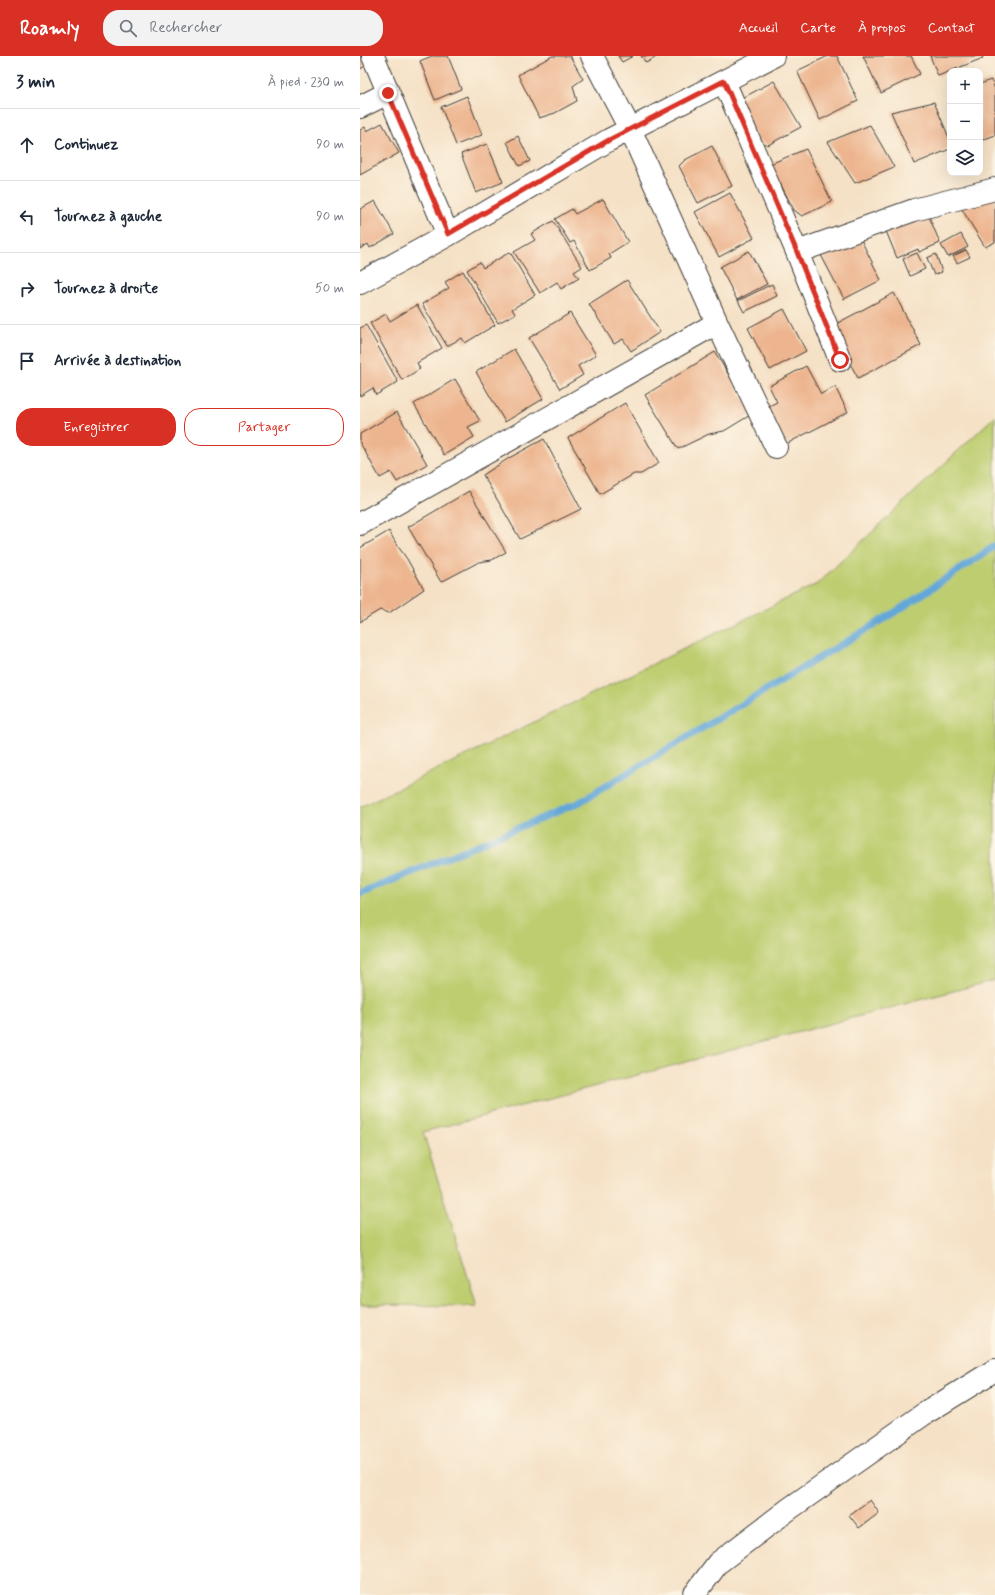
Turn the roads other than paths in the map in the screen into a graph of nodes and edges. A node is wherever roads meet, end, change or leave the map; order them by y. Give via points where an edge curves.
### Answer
1 (373, 56) edge
2 (592, 56) edge
3 (773, 56) edge
4 (724, 81) junction
5 (388, 93) junction
6 (360, 107) edge
7 (630, 129) junction
8 (995, 189) edge
9 (448, 234) junction
10 (797, 252) junction
11 (360, 284) edge
12 (717, 323) junction
13 (840, 360) dead end
14 (776, 447) dead end
15 (360, 524) edge
16 (995, 1370) edge
17 (694, 1595) edge

1 - 5 street
2 - 7 street
3 - 4 street
4 - 7 street
4 - 10 street
5 - 6 street
5 - 9 street
7 - 9 street
7 - 12 street
8 - 10 street via 914,210
9 - 11 street
10 - 13 street
12 - 14 street
12 - 15 street
16 - 17 street via 924,1414 789,1509 718,1563

